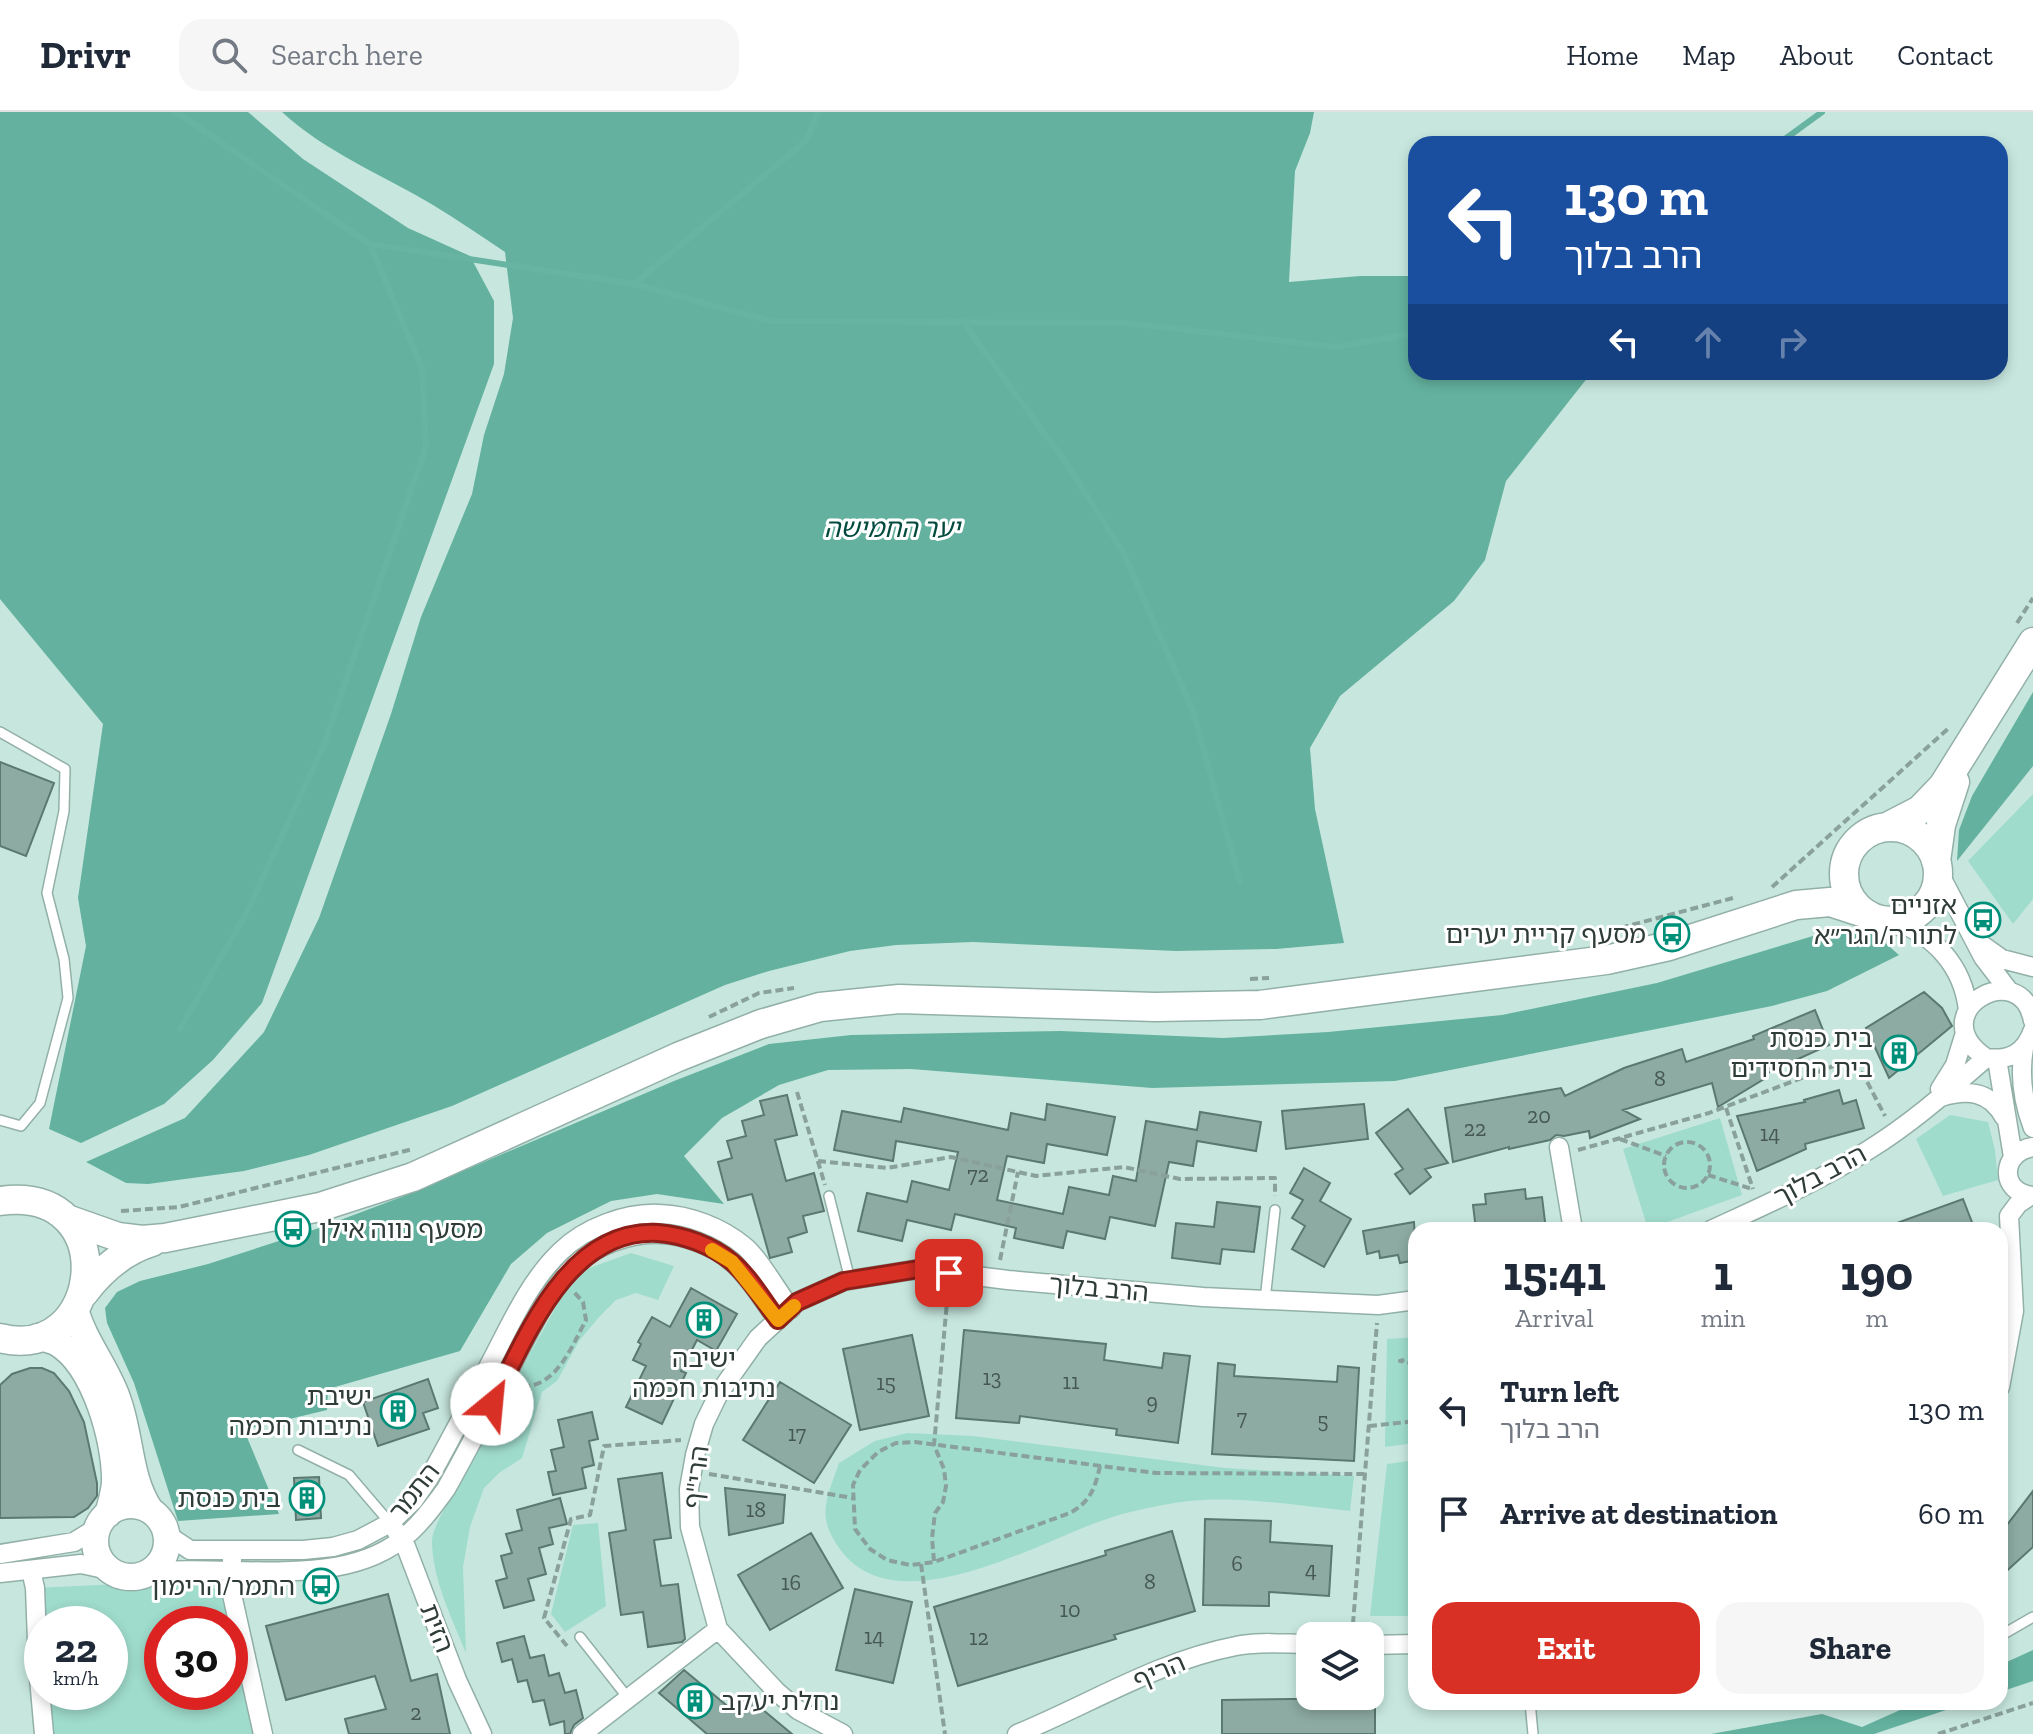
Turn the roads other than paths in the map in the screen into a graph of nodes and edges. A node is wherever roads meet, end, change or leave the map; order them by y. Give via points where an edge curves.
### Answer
1 (2033, 642) edge
2 (0, 732) edge
3 (1971, 745) junction
4 (1887, 827) junction
5 (1849, 854) junction
6 (1937, 866) junction
7 (1774, 911) junction
8 (1864, 913) junction
9 (1895, 921) junction
10 (1974, 940) junction
11 (2033, 967) edge
12 (2009, 991) junction
13 (1968, 1010) junction
14 (2031, 1026) edge
15 (1965, 1033) junction
16 (1991, 1059) junction
17 (1938, 1098) junction
18 (1923, 1111) junction
19 (0, 1120) edge
20 (2009, 1128) junction
21 (2033, 1128) edge
22 (2033, 1147) edge
23 (1560, 1151) road end
24 (2013, 1157) junction
25 (829, 1196) road end
26 (2032, 1196) edge
27 (1, 1201) edge
28 (1275, 1210) road end
29 (67, 1219) junction
30 (1572, 1222) edge
31 (1729, 1222) edge
32 (165, 1238) junction
33 (850, 1280) junction
34 (1265, 1300) junction
35 (80, 1301) junction
36 (1408, 1301) edge
37 (784, 1315) junction
38 (38, 1337) junction
39 (0, 1338) edge
40 (758, 1338) joint
41 (2008, 1344) edge
42 (298, 1450) dead end
43 (150, 1510) junction
44 (103, 1520) junction
45 (390, 1523) junction
46 (166, 1534) junction
47 (403, 1539) junction
48 (234, 1550) junction
49 (0, 1554) edge
50 (31, 1570) junction
51 (109, 1570) junction
52 (231, 1570) junction
53 (0, 1573) edge
54 (146, 1573) junction
55 (2033, 1617) edge
56 (718, 1629) junction
57 (2008, 1631) edge
58 (580, 1637) dead end
59 (1296, 1644) edge
60 (1408, 1644) edge
61 (1384, 1645) edge
62 (628, 1698) junction
63 (1533, 1710) edge
64 (44, 1734) edge
65 (263, 1734) edge
66 (482, 1734) edge
67 (582, 1734) edge
68 (843, 1734) edge
69 (1017, 1734) edge
70 (1533, 1734) edge

1 - 3 main road
2 - 19 lane via 65,769 64,811 47,893 68,998 40,1103 21,1126
3 - 4 main road via 1932,799
3 - 6 main road via 1947,802
4 - 5 main road via 1858,841
4 - 6 main road via 1918,835
5 - 7 main road via 1832,876
5 - 8 main road via 1847,892
6 - 9 main road via 1931,899 1909,918
6 - 10 street
7 - 8 main road via 1830,902
7 - 32 main road via 1669,946 1606,960 1310,1000 1183,1007 899,999 820,1007 691,1052 368,1193
8 - 9 main road
9 - 13 street via 1914,928 1952,962
10 - 11 street via 2002,959
10 - 12 street
12 - 13 street via 1987,993
12 - 14 street
13 - 15 street
14 - 16 street via 2011,1058
14 - 21 street via 2022,1080
15 - 16 street via 1970,1044
15 - 18 street, הרב בלוך via 1955,1065
16 - 17 street, הרב בלוך
16 - 20 street
17 - 18 street, הרב בלוך
17 - 20 street via 1979,1093 1999,1107
18 - 31 street, הרב בלוך via 1815,1180
20 - 24 street
22 - 24 street
23 - 30 street
24 - 26 street via 2009,1179 2017,1191
25 - 33 lane
26 - 41 street via 2009,1216 2014,1311
27 - 29 main road via 25,1199
28 - 34 lane
29 - 32 main road via 118,1237
29 - 35 main road via 86,1253
32 - 35 main road via 123,1254 99,1273
33 - 34 street, הרב בלוך via 919,1269
33 - 37 street, הרב בלוך via 797,1302
34 - 36 street, הרב בלוך via 1378,1305
35 - 38 main road via 63,1324
35 - 43 street via 81,1329 118,1400 137,1487
37 - 40 street, הרב בלוך
37 - 45 street, התמר via 745,1247 703,1223 677,1214 645,1213 586,1233 561,1250 540,1275 429,1478
37 - 47 street, התמר via 732,1262 695,1241 647,1233 596,1251 560,1282 446,1489
38 - 39 main road
38 - 44 street via 67,1350 100,1406 115,1487
40 - 56 street, הרי"ף via 719,1393 700,1439 689,1489 690,1527
42 - 45 lane via 349,1475
43 - 44 street via 126,1505
43 - 46 street
44 - 49 street via 74,1542
44 - 51 street via 96,1549
45 - 47 street, הזית
45 - 48 street, התמר via 333,1547
46 - 48 street, התמר via 190,1550
46 - 54 street via 161,1560
47 - 52 street, התמר via 365,1559 337,1566
47 - 66 street, הזית
48 - 52 street
50 - 51 street via 81,1564
50 - 53 street
50 - 64 street
51 - 54 street via 133,1577
52 - 54 street, התמר
52 - 65 street
55 - 57 lane
56 - 62 street
56 - 68 street via 798,1710
58 - 62 lane
59 - 69 street, הריף via 1239,1645 1197,1655
60 - 61 street
62 - 67 street
63 - 70 lane

